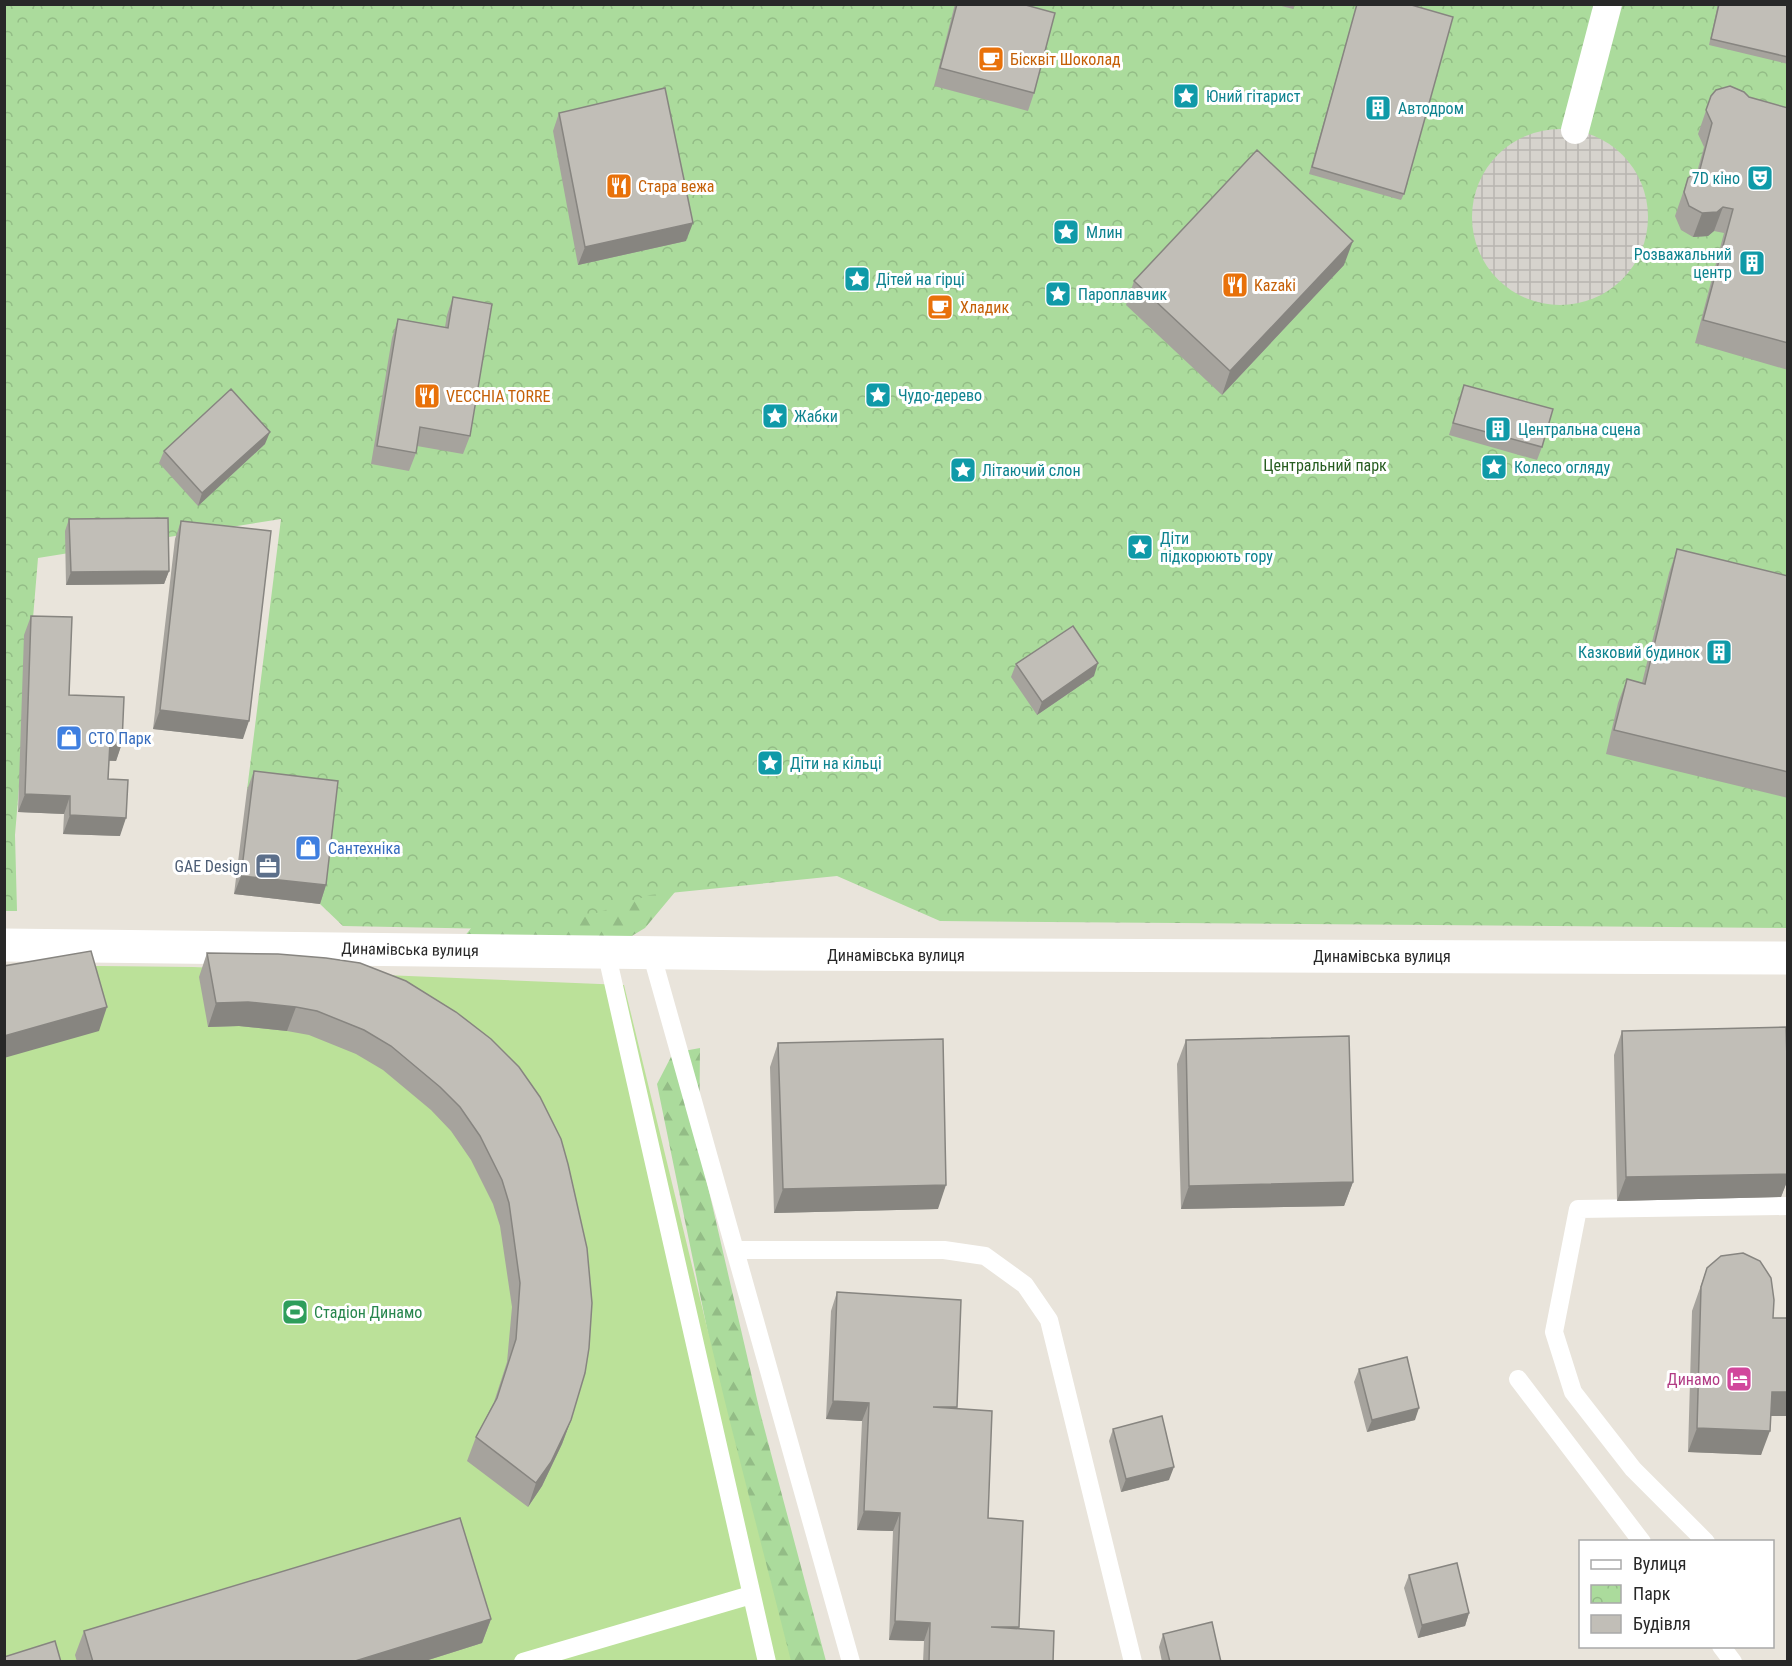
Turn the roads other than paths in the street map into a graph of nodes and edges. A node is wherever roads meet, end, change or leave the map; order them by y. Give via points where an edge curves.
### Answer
1 (1608, 4) edge
2 (1575, 130) dead end
3 (4, 945) edge
4 (606, 951) junction
5 (651, 952) junction
6 (1788, 958) edge
7 (1788, 1206) edge
8 (735, 1250) junction
9 (1518, 1379) dead end
10 (1640, 1540) edge
11 (1704, 1540) edge
12 (751, 1595) junction
13 (1722, 1648) edge
14 (523, 1662) edge
15 (767, 1662) edge
16 (851, 1662) edge
17 (1133, 1662) edge
18 (1732, 1662) edge

1 - 2 street
3 - 4 street, Динамівська вулиця
4 - 5 street, Динамівська вулиця
4 - 12 lane
5 - 6 street, Динамівська вулиця
5 - 8 lane
7 - 11 lane via 1578,1209 1554,1332 1573,1392 1633,1469
8 - 16 lane
8 - 17 lane via 944,1250 985,1256 1025,1285 1049,1320
9 - 10 lane
12 - 14 lane
12 - 15 lane
13 - 18 lane

